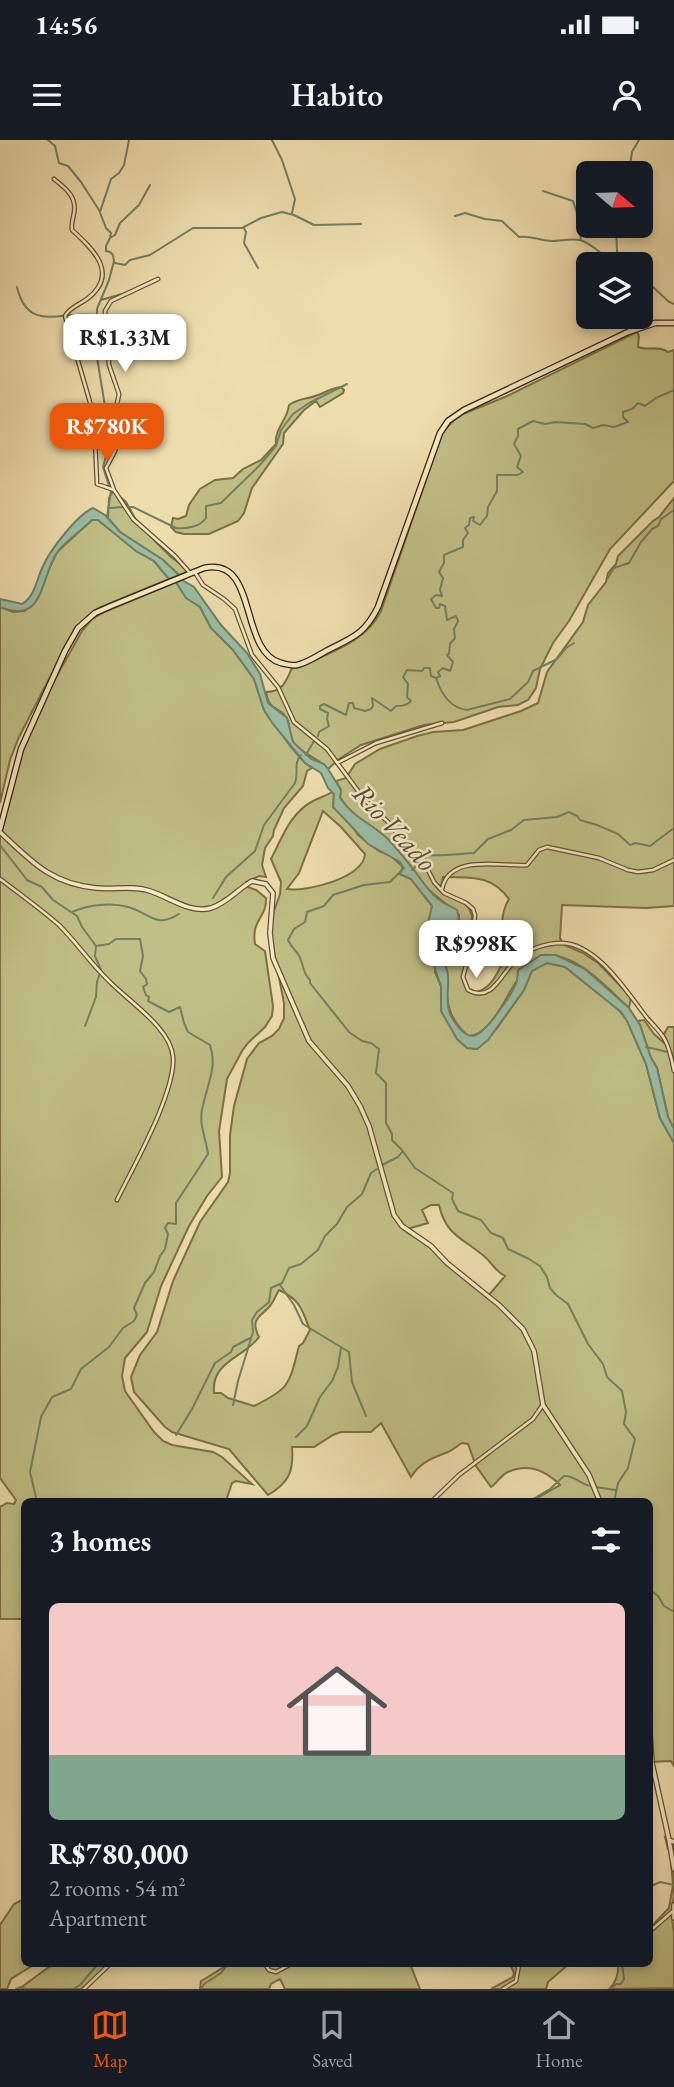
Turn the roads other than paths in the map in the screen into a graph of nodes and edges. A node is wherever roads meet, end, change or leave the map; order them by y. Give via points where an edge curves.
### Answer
1 (54, 179) dead end
2 (158, 279) dead end
3 (674, 323) edge
4 (114, 489) junction
5 (192, 572) junction
6 (442, 723) dead end
7 (337, 763) junction
8 (2, 818) edge
9 (0, 830) edge
10 (674, 860) edge
11 (0, 879) edge
12 (442, 889) junction
13 (674, 1071) edge
14 (117, 1200) dead end
15 (542, 1405) junction
16 (435, 1498) edge
17 (599, 1498) edge
18 (653, 1767) edge
19 (672, 1841) edge
20 (674, 1869) edge
21 (674, 1905) edge
22 (673, 1911) edge
23 (674, 1918) edge
24 (653, 1928) edge
25 (107, 1967) edge
26 (267, 1967) edge
27 (285, 1967) edge
28 (518, 1967) edge
29 (84, 1989) edge
30 (503, 1989) edge

1 - 4 street via 74,200 72,230 90,247 103,269 93,294 69,310 65,319 94,416 96,481
2 - 4 street via 111,301 104,311 109,365 119,394 117,442 106,468
3 - 5 main road via 655,323 628,332 448,421 379,607 370,624 356,636 300,664 277,662 264,652 234,575 216,566
4 - 5 street via 134,519
5 - 7 street via 235,609 252,655 278,687 294,722 324,745
5 - 8 main road via 94,614 78,628 21,749
6 - 7 street via 376,743
7 - 12 street
8 - 9 main road
9 - 15 street via 40,869 81,886 141,889 204,909 218,905 252,881 270,887 270,942 276,965 312,1046 348,1086 364,1112 394,1215 523,1329 536,1359
10 - 12 street via 638,872 547,847 527,865 484,863 457,869 447,875
11 - 14 street via 60,926 171,1046 173,1068 163,1100
12 - 13 street via 475,912 463,977 470,992 491,989 515,960 531,950 561,943 577,948 598,960 633,997 669,1047
15 - 16 street via 529,1422
15 - 17 street via 592,1479
18 - 19 street
19 - 20 street
21 - 22 street
22 - 23 street
22 - 24 street
25 - 29 street
26 - 27 street via 276,1972
28 - 30 street via 514,1983

